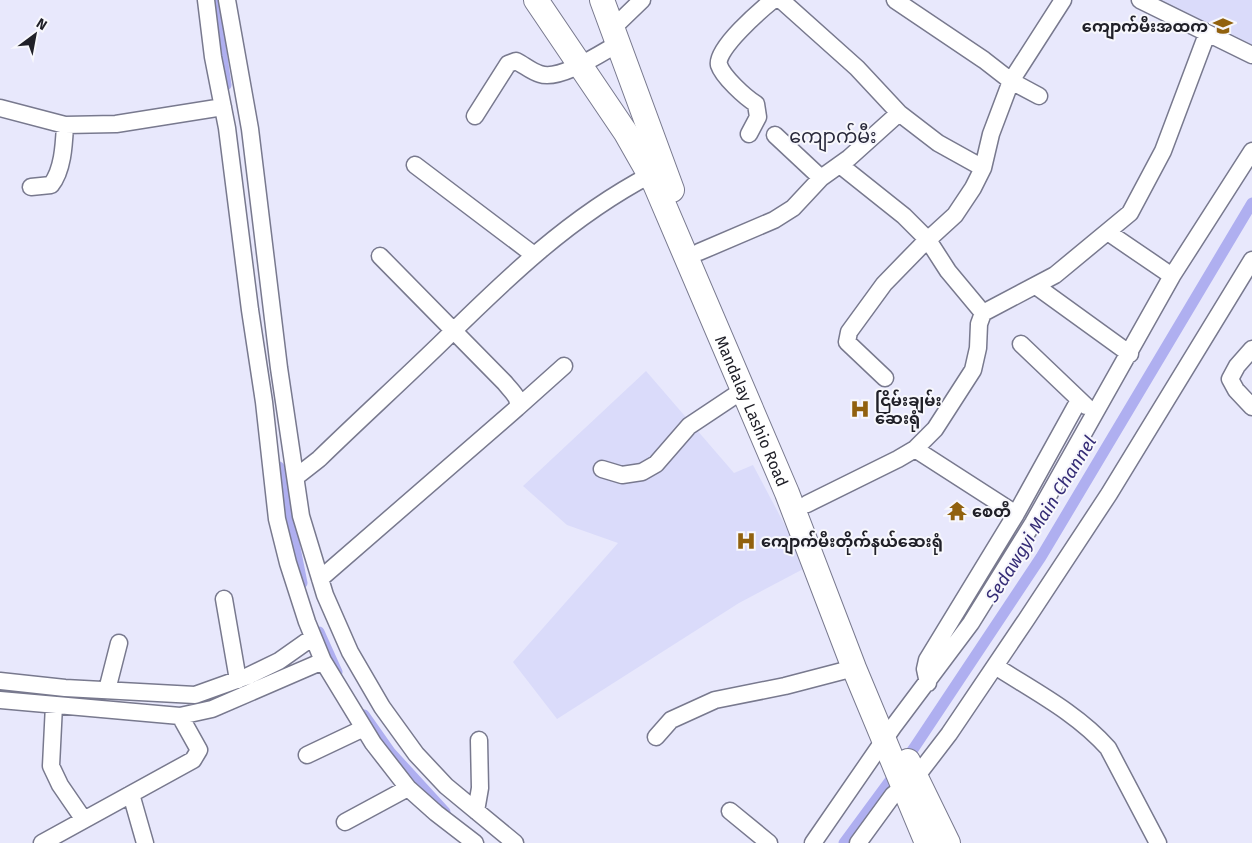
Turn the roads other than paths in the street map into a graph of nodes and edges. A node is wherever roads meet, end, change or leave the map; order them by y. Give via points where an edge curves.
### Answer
1 (206, 0) edge
2 (227, 0) edge
3 (536, 0) edge
4 (602, 0) edge
5 (642, 0) edge
6 (773, 0) edge
7 (781, 0) edge
8 (1063, 0) edge
9 (1140, 0) edge
10 (900, 1) edge
11 (1207, 34) junction
12 (616, 35) junction
13 (1252, 55) edge
14 (580, 65) junction
15 (1011, 82) junction
16 (1039, 96) dead end
17 (223, 106) junction
18 (0, 108) edge
19 (899, 113) junction
20 (475, 116) dead end
21 (65, 125) junction
22 (749, 134) dead end
23 (775, 135) dead end
24 (1252, 151) edge
25 (840, 164) junction
26 (415, 165) dead end
27 (983, 168) junction
28 (650, 175) junction
29 (821, 178) junction
30 (31, 187) dead end
31 (1109, 233) junction
32 (928, 240) junction
33 (699, 252) junction
34 (534, 255) junction
35 (380, 256) dead end
36 (1252, 260) edge
37 (1172, 276) junction
38 (1036, 286) junction
39 (983, 313) junction
40 (454, 330) junction
41 (1021, 344) dead end
42 (1252, 349) edge
43 (1130, 354) junction
44 (564, 366) dead end
45 (885, 378) dead end
46 (743, 390) junction
47 (1079, 400) junction
48 (1252, 407) edge
49 (517, 408) junction
50 (1094, 413) junction
51 (915, 448) junction
52 (602, 469) dead end
53 (287, 482) junction
54 (807, 504) junction
55 (1016, 514) junction
56 (320, 580) junction
57 (224, 599) dead end
58 (313, 637) junction
59 (119, 643) dead end
60 (323, 660) junction
61 (995, 666) junction
62 (854, 668) junction
63 (238, 680) junction
64 (0, 681) edge
65 (928, 684) junction
66 (107, 690) junction
67 (0, 700) edge
68 (135, 701) junction
69 (54, 705) junction
70 (180, 716) junction
71 (364, 728) junction
72 (656, 737) dead end
73 (890, 739) junction
74 (480, 740) dead end
75 (308, 755) dead end
76 (908, 779) junction
77 (408, 788) junction
78 (132, 794) junction
79 (476, 811) junction
80 (730, 811) dead end
81 (84, 820) junction
82 (344, 822) dead end
83 (42, 843) edge
84 (145, 843) edge
85 (475, 843) edge
86 (515, 843) edge
87 (769, 843) edge
88 (813, 843) edge
89 (858, 843) edge
90 (927, 843) edge
91 (948, 843) edge
92 (1158, 843) edge

1 - 17 street
2 - 53 street via 250,129 279,368
3 - 14 highway, Mandalay Lashio Road
4 - 12 highway, Mandalay Lashio Road
5 - 12 street
6 - 22 street via 754,15 720,58 719,65 741,95 756,104 758,117
7 - 19 street via 857,68
8 - 15 street
9 - 11 street
10 - 15 street
11 - 13 street
11 - 31 street via 1163,151 1130,213
12 - 14 street
12 - 33 highway, Mandalay Lashio Road via 660,159
14 - 20 street via 551,76 539,74 516,61 508,64
14 - 28 highway, Mandalay Lashio Road
15 - 16 street
15 - 27 street
17 - 21 street via 116,124
17 - 53 street via 264,402
18 - 21 street
19 - 25 street
19 - 27 street via 938,142
21 - 30 street via 56,178 51,185
23 - 29 street
24 - 37 street
25 - 29 street
25 - 32 street
26 - 34 street
27 - 32 street via 955,215
28 - 34 street via 574,222
28 - 46 highway, Mandalay Lashio Road
29 - 33 street via 787,212
31 - 37 street
31 - 38 street
32 - 39 street via 948,271
32 - 45 street via 884,284 849,332 847,342
33 - 54 highway, Mandalay Lashio Road
34 - 40 street
35 - 40 street
36 - 61 street via 1109,494
37 - 43 street
38 - 39 street
38 - 43 street
39 - 51 street via 973,370 935,429
40 - 49 street via 517,398
40 - 53 street via 319,459
41 - 47 street
42 - 48 street via 1230,379
43 - 50 street
44 - 49 street
46 - 52 street via 689,426 656,464 642,472 622,475
46 - 62 highway, Mandalay Lashio Road via 791,501
47 - 50 street
47 - 55 street
49 - 56 street
50 - 65 street via 1033,523 972,623
51 - 54 street via 863,478
51 - 55 street
53 - 56 street
53 - 58 street via 277,519
54 - 73 highway, Mandalay Lashio Road via 872,677
55 - 65 street via 927,660
56 - 79 street via 350,652 382,707 422,760
57 - 63 street
58 - 60 street
58 - 63 street via 279,660
59 - 66 street
60 - 70 street via 212,709
60 - 71 street
61 - 76 street
61 - 92 street via 1054,703 1100,738
62 - 72 street via 715,700 671,720
62 - 73 highway, Mandalay Lashio Road
63 - 68 street via 195,695
64 - 66 street
65 - 73 street
66 - 68 street
67 - 69 street
68 - 69 street
68 - 70 street
69 - 81 street via 51,766
70 - 78 street via 199,750 193,760
71 - 75 street
71 - 77 street
73 - 76 highway, Mandalay Lashio Road
73 - 88 street
74 - 79 street via 480,788
76 - 89 street
76 - 90 highway, Mandalay Lashio Road
76 - 91 highway, Mandalay Lashio Road
77 - 82 street
77 - 85 street
78 - 81 street
78 - 84 street
79 - 86 street
80 - 87 street
81 - 83 street

